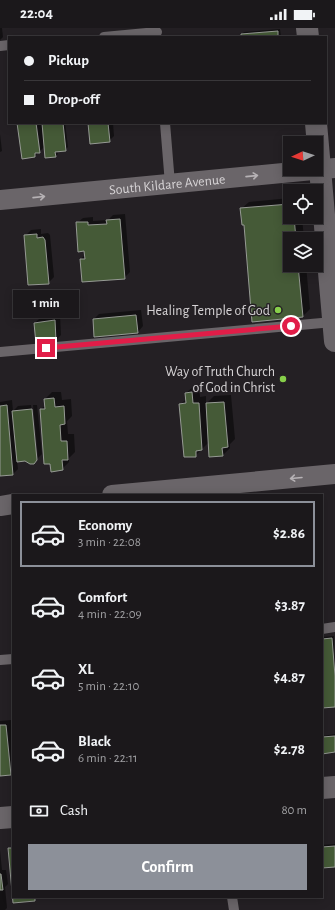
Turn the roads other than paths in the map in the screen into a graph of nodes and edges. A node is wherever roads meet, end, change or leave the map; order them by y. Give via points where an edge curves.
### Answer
1 (157, 32) edge
2 (115, 36) edge
3 (165, 124) edge
4 (316, 124) edge
5 (327, 168) edge
6 (170, 184) junction
7 (0, 200) edge
8 (334, 332) edge
9 (0, 352) edge
10 (335, 474) edge
11 (123, 494) edge
12 (12, 504) edge
13 (0, 506) edge
14 (335, 628) edge
15 (323, 629) edge
16 (12, 659) edge
17 (0, 660) edge
18 (335, 787) edge
19 (323, 788) edge
20 (12, 817) edge
21 (0, 818) edge
22 (232, 898) edge
23 (234, 910) edge

1 - 2 lane
3 - 6 lane
4 - 5 street
6 -> 5 street, South Kildare Avenue
5 - 8 street
7 -> 6 street, South Kildare Avenue
8 - 9 lane
10 -> 11 street
12 - 13 street
14 - 15 lane
16 - 17 lane
18 - 19 street
20 - 21 street
22 - 23 lane

